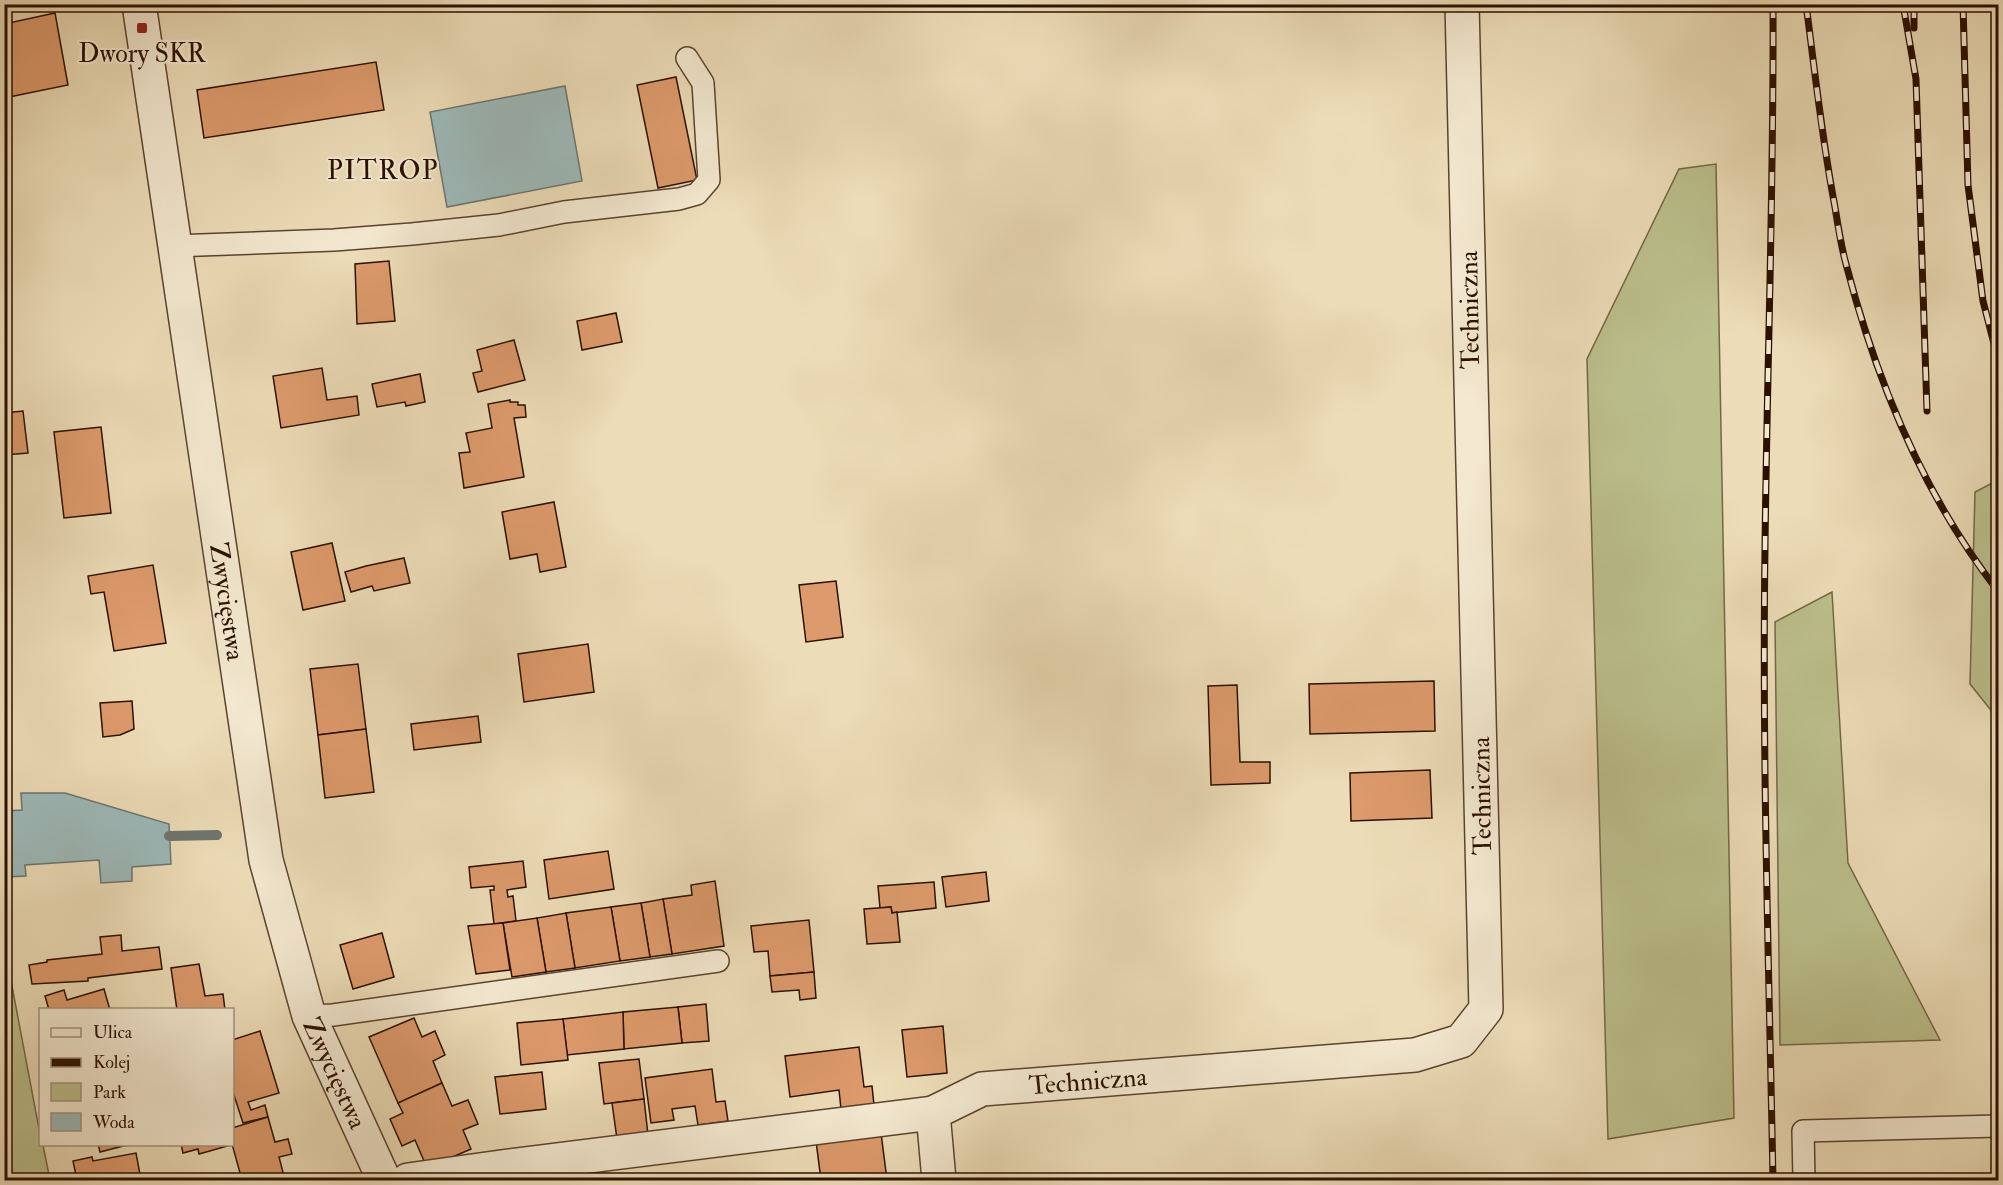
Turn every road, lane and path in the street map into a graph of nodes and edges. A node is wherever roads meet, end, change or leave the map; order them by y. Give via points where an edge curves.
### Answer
1 (139, 4) edge
2 (1462, 4) edge
3 (687, 58) dead end
4 (173, 246) junction
5 (717, 961) dead end
6 (309, 1016) junction
7 (933, 1113) junction
8 (1998, 1126) edge
9 (384, 1180) edge
10 (408, 1180) edge
11 (939, 1180) edge
12 (1804, 1180) edge

1 - 4 street, Zwycięstwa
2 - 7 street, Techniczna via 1486,1010 1461,1041 1415,1055 982,1089
3 - 4 lane via 703,83 709,180 697,194 488,226 334,240
4 - 6 street, Zwycięstwa via 266,860
5 - 6 lane
6 - 9 street, Zwycięstwa
7 - 10 street, Techniczna
7 - 11 street
8 - 12 lane via 1803,1131

